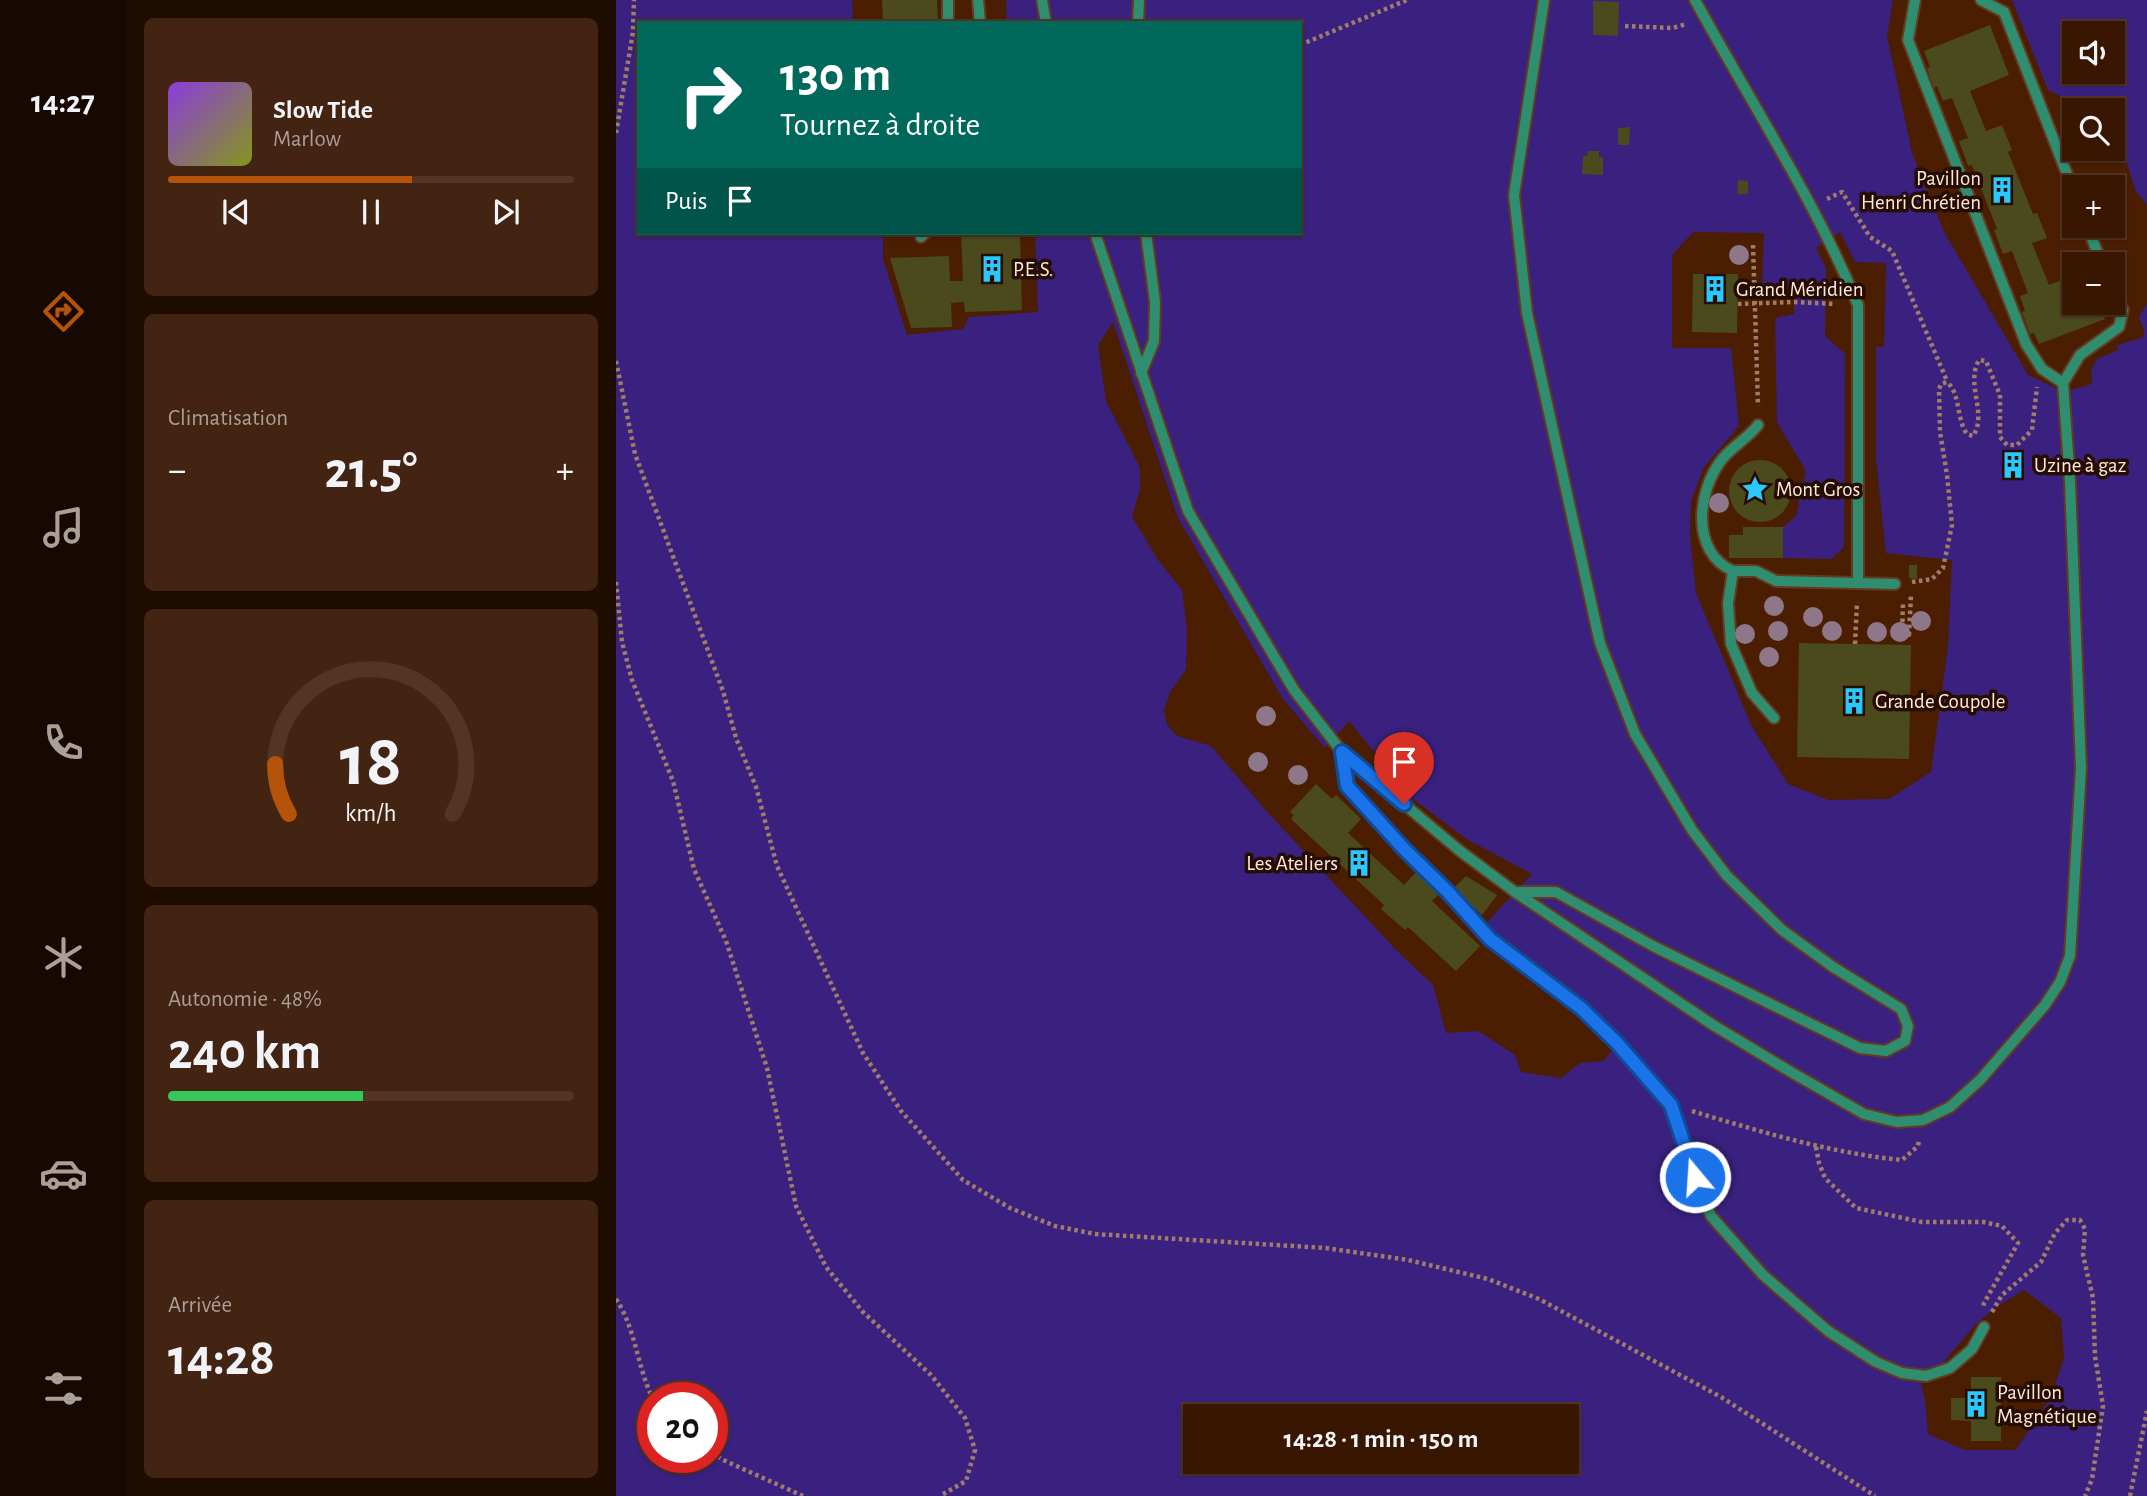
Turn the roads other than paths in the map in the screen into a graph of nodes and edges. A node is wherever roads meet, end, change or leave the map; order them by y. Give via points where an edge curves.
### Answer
1 (947, 0) edge
2 (978, 0) edge
3 (1042, 0) edge
4 (1139, 0) edge
5 (1544, 0) edge
6 (1695, 0) edge
7 (1916, 0) edge
8 (1981, 0) edge
9 (948, 21) edge
10 (980, 21) edge
11 (1046, 21) edge
12 (1138, 21) edge
13 (2067, 175) edge
14 (1097, 235) edge
15 (1146, 235) edge
16 (2122, 315) edge
17 (1141, 373) junction
18 (2063, 383) junction
19 (1758, 425) road end
20 (1733, 571) junction
21 (1858, 583) junction
22 (1895, 584) road end
23 (1774, 718) dead end
24 (1342, 752) junction
25 (1515, 892) junction
26 (1984, 1327) road end

1 - 9 lane
2 - 10 lane
3 - 11 lane
4 - 12 lane
5 - 25 lane via 1514,195 1527,313 1600,643 1634,734 1692,830 1727,876 1782,930 1901,1009 1908,1026 1905,1041 1886,1051 1860,1048 1653,946 1556,892
6 - 21 lane via 1810,206 1858,305
7 - 18 lane via 1908,40 2026,344 2042,369
8 - 13 lane via 2004,12
14 - 17 lane
15 - 17 lane via 1155,302 1154,341
16 - 18 lane via 2119,327 2080,355
17 - 24 lane via 1188,510 1294,690
18 - 25 lane via 2081,768 2070,956 2045,1005 1980,1080 1950,1107 1923,1121 1898,1122 1864,1114 1713,1025
19 - 20 lane via 1724,457 1709,480 1701,512 1704,538 1721,565
20 - 21 lane via 1756,571 1776,580
20 - 23 lane via 1728,603 1731,644 1752,693
21 - 22 lane
24 - 25 lane
24 - 26 lane via 1347,786 1404,849 1490,939 1581,1008 1671,1105 1711,1216 1763,1275 1828,1331 1902,1373 1926,1376 1950,1368 1972,1349

